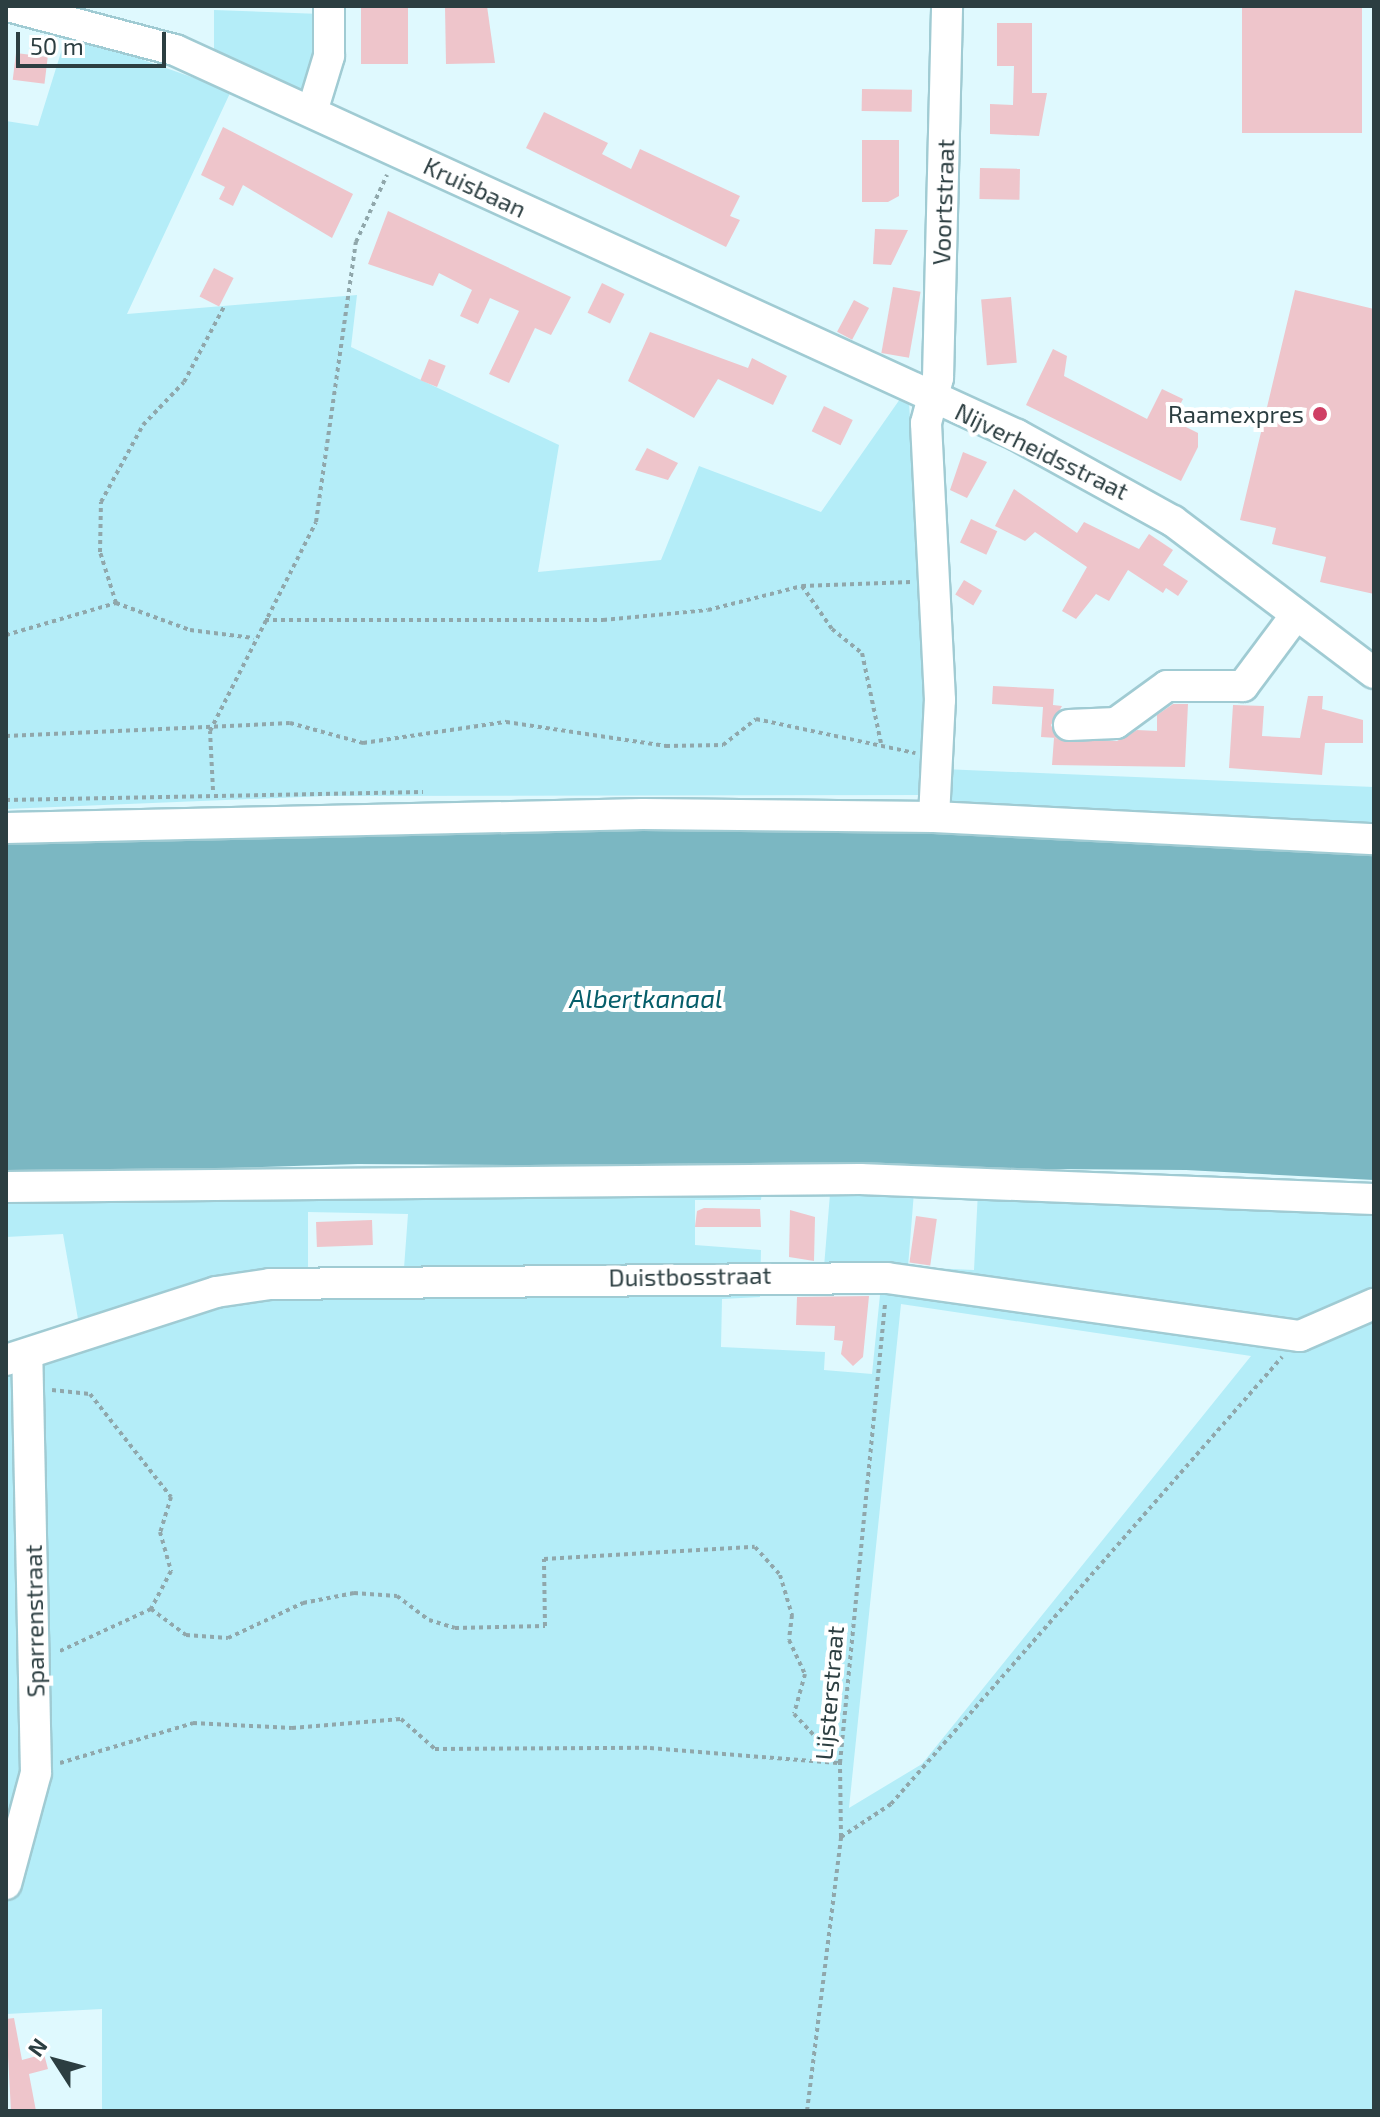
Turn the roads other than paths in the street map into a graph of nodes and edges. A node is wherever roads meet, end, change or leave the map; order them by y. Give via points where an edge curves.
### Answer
1 (8, 6) edge
2 (329, 6) edge
3 (947, 6) edge
4 (312, 112) junction
5 (932, 397) junction
6 (1296, 615) junction
7 (1374, 673) edge
8 (1069, 725) dead end
9 (934, 817) junction
10 (6, 828) edge
11 (1374, 839) edge
12 (6, 1187) edge
13 (1374, 1199) edge
14 (1374, 1304) edge
15 (17, 1357) edge
16 (6, 1884) edge

1 - 4 street, Kruisbaan via 175,50
2 - 4 street via 329,56
3 - 5 street, Voortstraat
4 - 5 street, Kruisbaan
5 - 6 street, Nijverheidsstraat via 1118,486
5 - 9 street, Nijverheidsstraat via 926,423 935,581
6 - 7 street, Nijverheidsstraat
6 - 8 street via 1243,686 1167,686 1116,723
9 - 10 street via 214,819
9 - 11 street
12 - 13 street via 860,1179
14 - 15 street, Duistbosstraat via 1300,1336 887,1278 270,1284 216,1292
15 - 16 street, Sparrenstraat via 30,1393 36,1773

